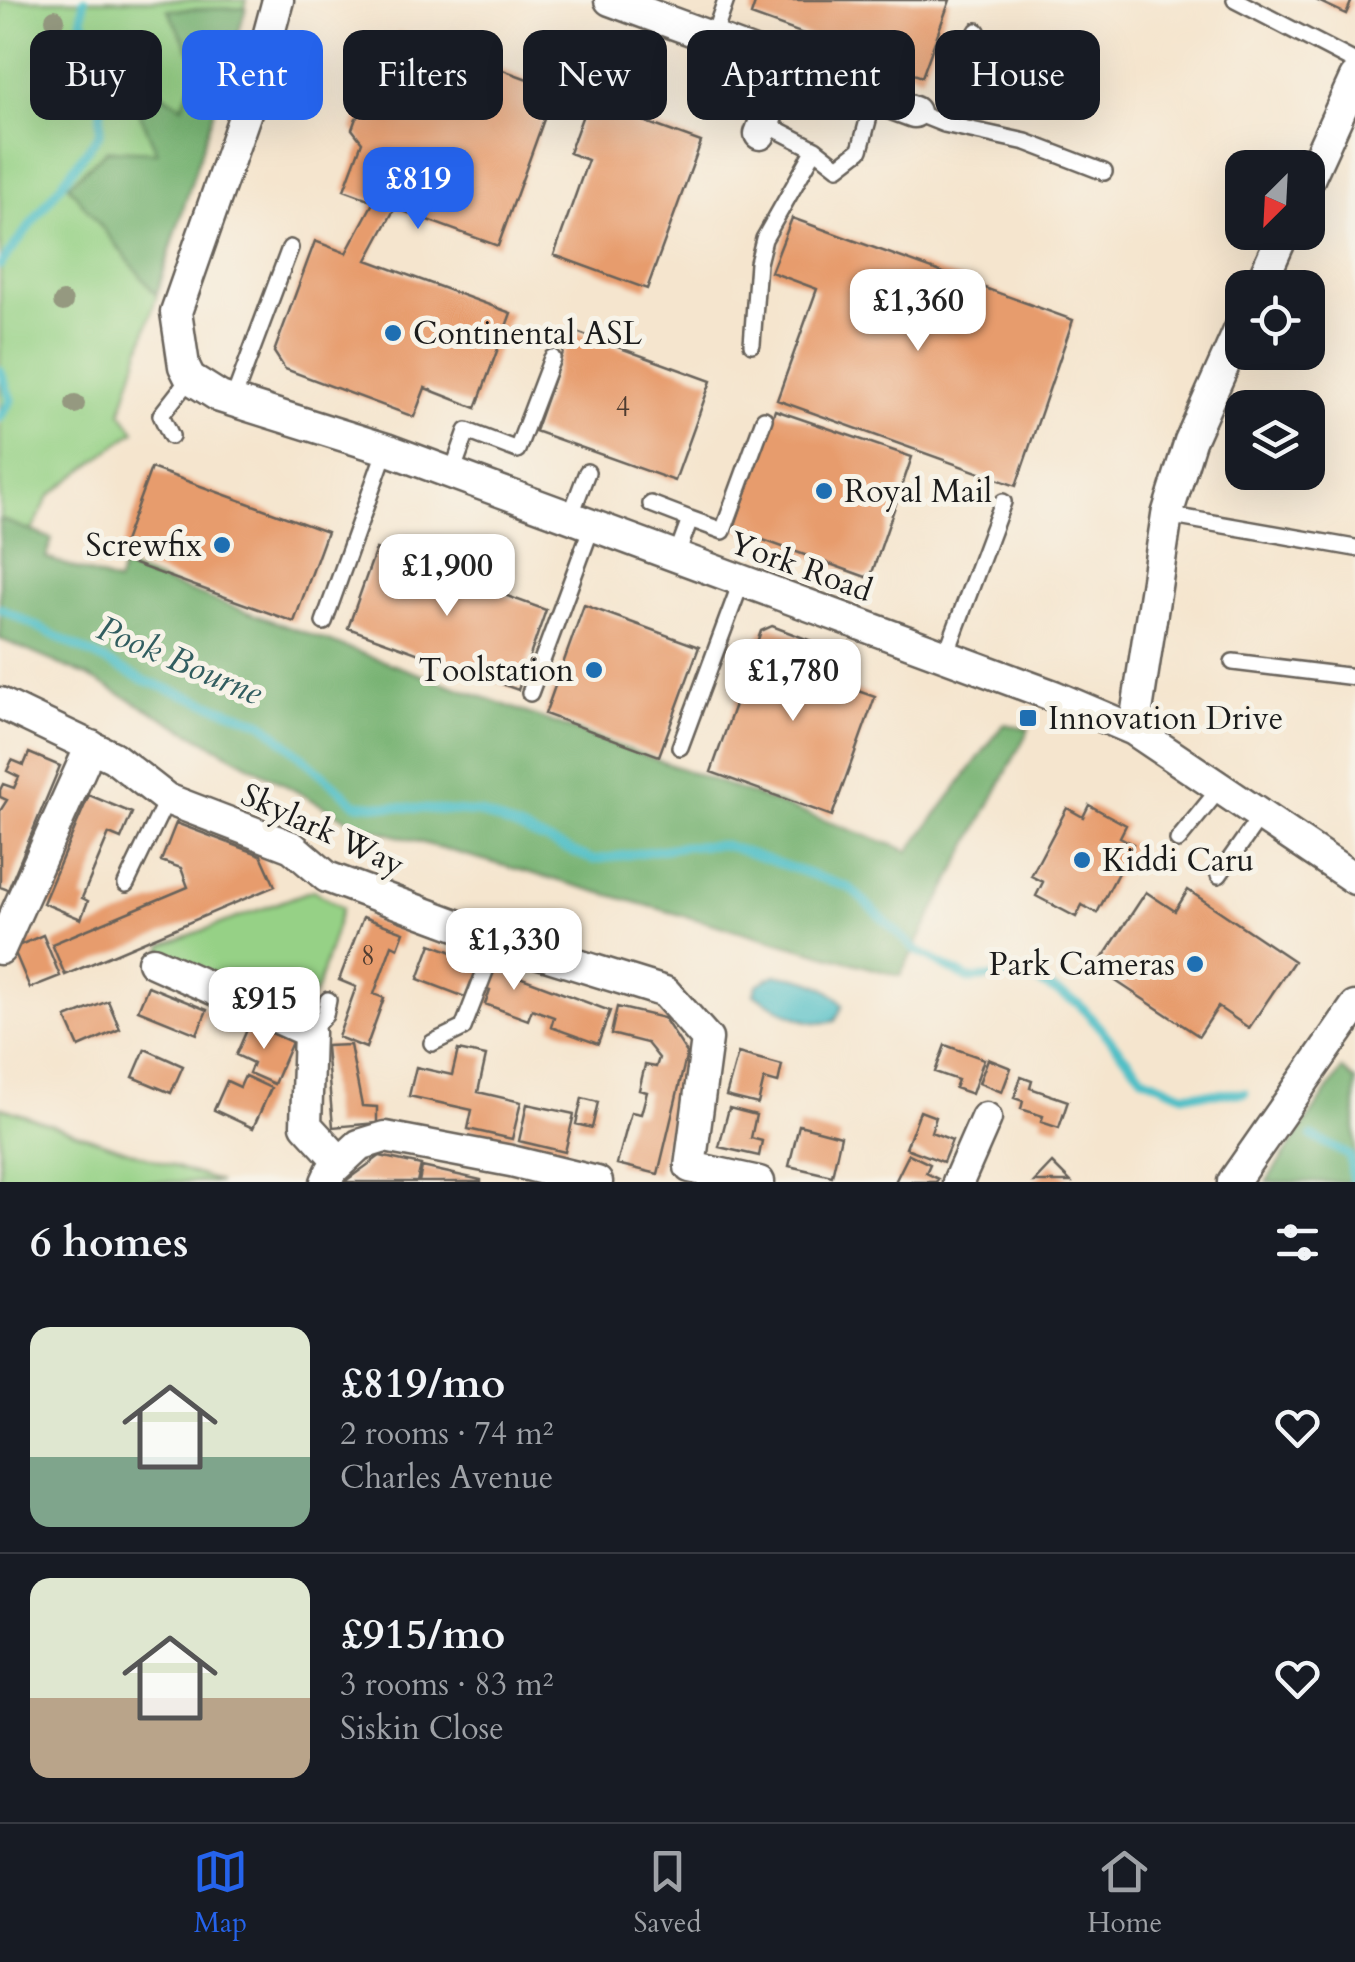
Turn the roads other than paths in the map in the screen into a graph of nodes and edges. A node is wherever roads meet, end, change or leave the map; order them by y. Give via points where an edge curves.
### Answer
1 (278, 0) edge
2 (610, 0) edge
3 (726, 0) edge
4 (1235, 0) edge
5 (687, 30) edge
6 (716, 30) edge
7 (1355, 62) edge
8 (1355, 78) edge
9 (915, 112) edge
10 (765, 120) edge
11 (868, 120) edge
12 (945, 120) edge
13 (944, 124) junction
14 (762, 129) joint
15 (815, 149) junction
16 (1322, 150) edge
17 (1104, 172) dead end
18 (290, 248) dead end
19 (752, 344) dead end
20 (552, 358) dead end
21 (1225, 362) edge
22 (190, 378) junction
23 (233, 400) junction
24 (764, 419) dead end
25 (171, 436) dead end
26 (386, 449) junction
27 (586, 472) dead end
28 (452, 473) junction
29 (1003, 502) dead end
30 (651, 504) dead end
31 (1167, 516) junction
32 (690, 519) junction
33 (581, 521) junction
34 (1355, 548) edge
35 (676, 557) junction
36 (742, 580) junction
37 (324, 622) dead end
38 (945, 657) junction
39 (1232, 662) dead end
40 (1355, 677) edge
41 (530, 693) dead end
42 (0, 703) edge
43 (1134, 730) junction
44 (680, 747) dead end
45 (102, 752) junction
46 (1221, 787) junction
47 (166, 799) junction
48 (1262, 814) junction
49 (1178, 840) dead end
50 (1219, 876) dead end
51 (1355, 879) edge
52 (126, 884) dead end
53 (497, 940) junction
54 (0, 949) edge
55 (152, 962) dead end
56 (328, 1000) dead end
57 (1355, 1006) edge
58 (309, 1032) junction
59 (432, 1043) dead end
60 (986, 1118) dead end
61 (509, 1171) edge
62 (333, 1172) edge
63 (685, 1174) edge
64 (597, 1182) edge
65 (758, 1182) edge
66 (958, 1182) edge
67 (1233, 1182) edge

1 - 22 street via 176,312
2 - 5 street
3 - 6 lane
4 - 7 lane
8 - 16 street
9 - 13 lane
10 - 14 street
11 - 15 lane via 860,150 838,167
12 - 13 lane
13 - 17 lane via 1026,142
14 - 15 lane
15 - 19 lane via 764,239
18 - 23 lane
20 - 28 lane via 516,450 468,431
21 - 31 street
22 - 23 street, York Road
22 - 25 lane via 161,415
23 - 26 street, York Road
24 - 32 lane via 723,531
26 - 28 street, York Road
26 - 37 lane
27 - 33 lane
28 - 33 street, York Road
29 - 38 lane
30 - 32 lane
31 - 34 lane
31 - 43 street
32 - 35 lane
33 - 35 street, York Road
33 - 41 lane
35 - 36 street, York Road
36 - 38 street, York Road
36 - 44 lane
38 - 43 street, York Road
39 - 40 lane
42 - 45 street, Skylark Way
43 - 46 street, York Road
45 - 47 street, Skylark Way
45 - 54 street
46 - 48 street, York Road
46 - 49 lane
47 - 52 lane
47 - 53 street, Skylark Way via 292,848 326,877
48 - 50 lane
48 - 51 street, York Road
53 - 59 lane via 463,1028
53 - 63 street, Skylark Way via 665,992 707,1040
55 - 58 street
56 - 58 lane via 325,1016
57 - 67 street
58 - 62 street via 306,1125
60 - 66 street
61 - 62 street via 385,1137 359,1146
61 - 64 street
63 - 65 street, Skylark Way

